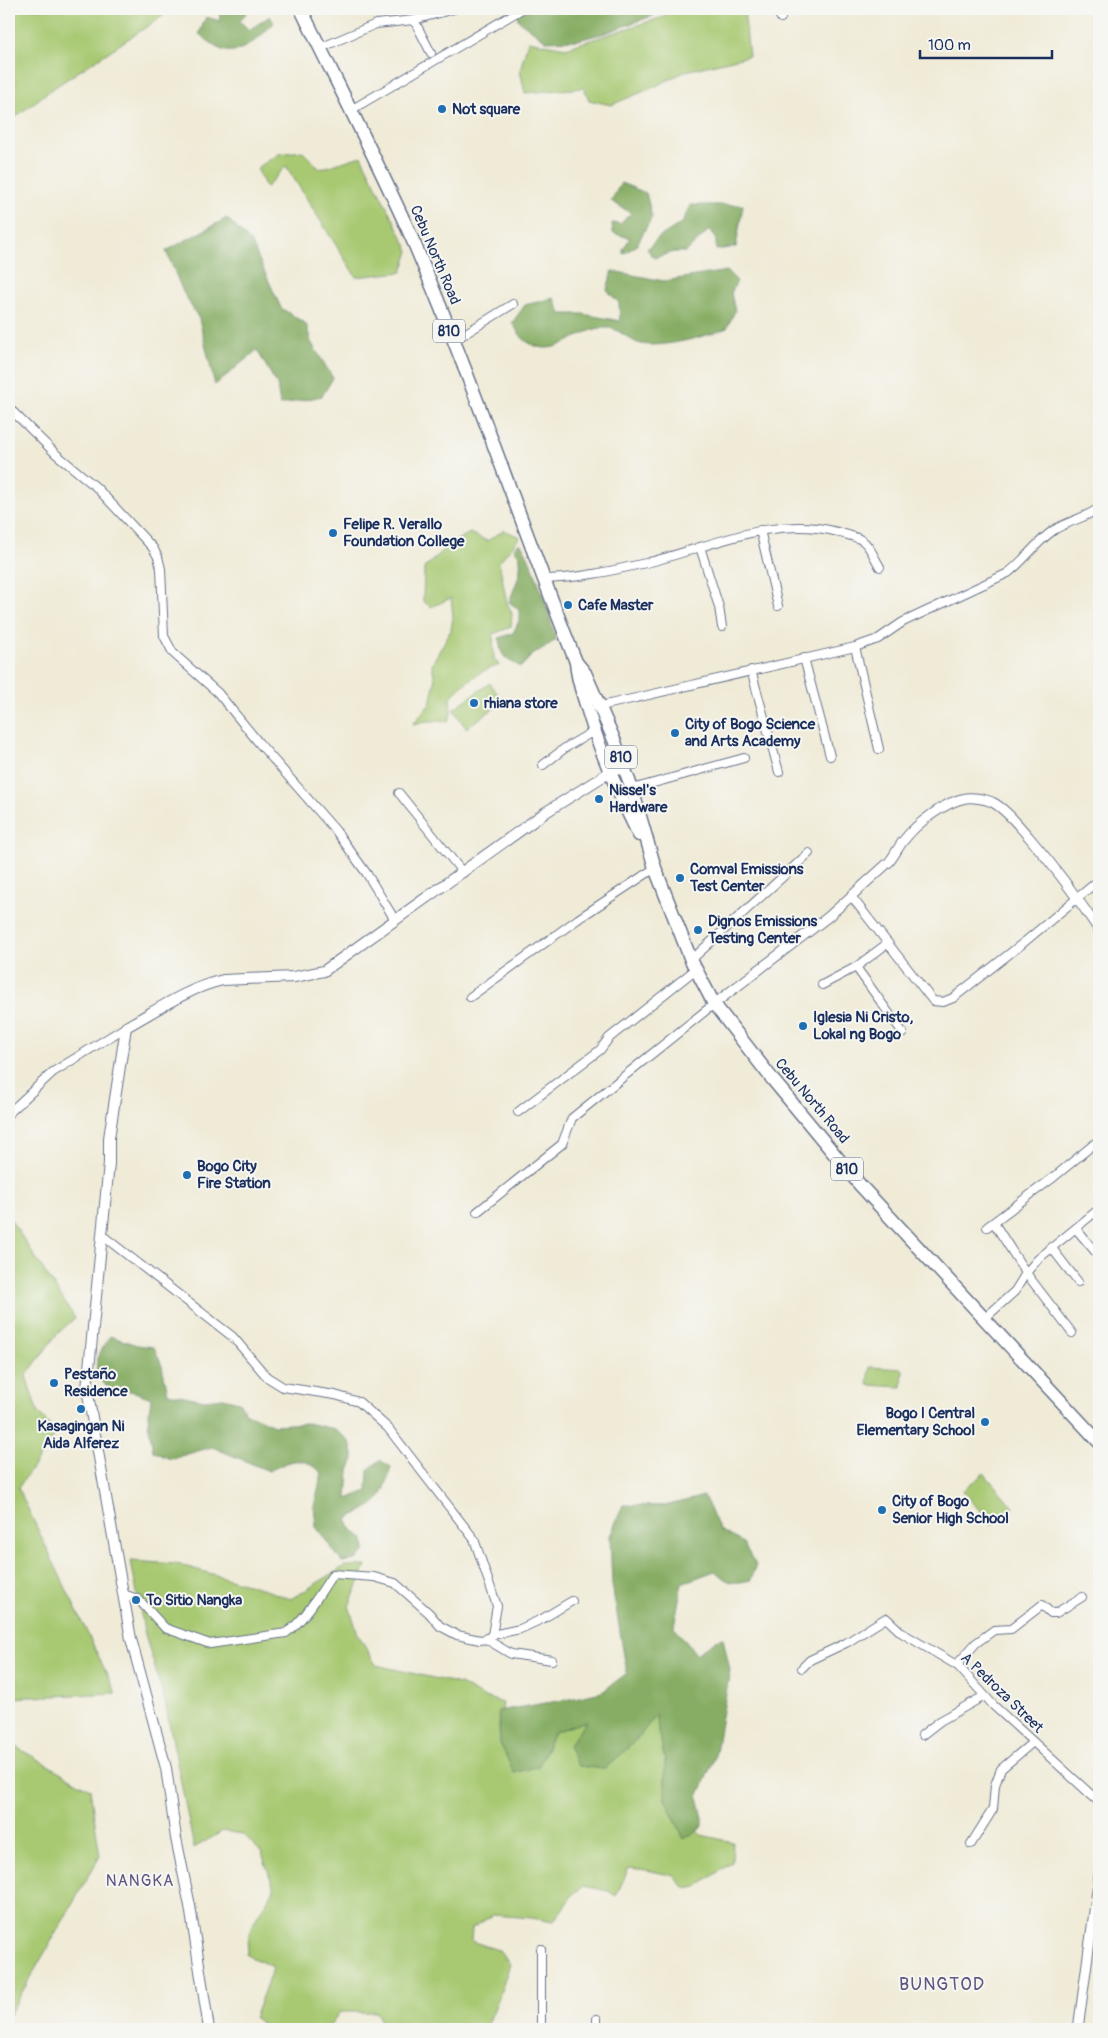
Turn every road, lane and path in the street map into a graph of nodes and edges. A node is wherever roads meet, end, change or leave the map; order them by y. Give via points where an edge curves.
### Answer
1 (301, 9) edge
2 (454, 9) edge
3 (522, 9) edge
4 (776, 9) edge
5 (781, 18) dead end
6 (414, 20) junction
7 (320, 48) junction
8 (431, 53) dead end
9 (351, 110) junction
10 (513, 304) dead end
11 (453, 340) junction
12 (9, 408) edge
13 (1099, 508) edge
14 (760, 530) junction
15 (700, 547) junction
16 (880, 566) dead end
17 (545, 579) junction
18 (778, 606) dead end
19 (722, 627) dead end
20 (855, 647) junction
21 (804, 658) junction
22 (576, 662) junction
23 (751, 670) junction
24 (600, 706) junction
25 (588, 711) junction
26 (594, 731) junction
27 (618, 749) junction
28 (879, 749) dead end
29 (603, 754) junction
30 (830, 756) dead end
31 (744, 758) dead end
32 (543, 765) dead end
33 (625, 767) junction
34 (610, 772) junction
35 (779, 772) dead end
36 (632, 789) junction
37 (399, 793) dead end
38 (809, 853) dead end
39 (653, 863) junction
40 (463, 873) junction
41 (1099, 880) edge
42 (851, 896) junction
43 (1077, 897) junction
44 (395, 920) junction
45 (1099, 930) edge
46 (888, 943) junction
47 (693, 965) junction
48 (856, 968) junction
49 (822, 985) dead end
50 (470, 997) dead end
51 (714, 1004) junction
52 (126, 1027) junction
53 (903, 1032) dead end
54 (518, 1112) dead end
55 (9, 1113) edge
56 (1099, 1140) edge
57 (1099, 1208) edge
58 (478, 1212) dead end
59 (1076, 1229) junction
60 (102, 1236) junction
61 (1051, 1247) junction
62 (1099, 1256) edge
63 (1026, 1273) junction
64 (1078, 1282) dead end
65 (984, 1319) junction
66 (1072, 1333) dead end
67 (1099, 1442) edge
68 (122, 1593) junction
69 (1082, 1597) dead end
70 (572, 1601) dead end
71 (489, 1637) junction
72 (552, 1660) dead end
73 (958, 1666) junction
74 (802, 1668) dead end
75 (984, 1696) junction
76 (922, 1735) dead end
77 (1033, 1742) junction
78 (1099, 1802) edge
79 (971, 1844) dead end
80 (1099, 1875) edge
81 (542, 1949) dead end
82 (597, 2019) dead end
83 (208, 2029) edge
84 (542, 2029) edge
85 (597, 2029) edge
86 (1078, 2029) edge

1 - 7 highway, Cebu North Road / 810
2 - 6 street
3 - 9 street
4 - 5 street
6 - 7 street via 376,24
6 - 8 street
7 - 9 highway, Cebu North Road / 810
9 - 11 highway, Cebu North Road / 810 via 414,243
10 - 11 street
11 - 17 highway, Cebu North Road / 810
12 - 44 street via 96,487 153,548 161,569 164,636 173,653 218,693 258,744 336,831
13 - 20 street via 1042,538 1008,573 903,622 878,639
14 - 15 street
14 - 16 street via 826,529 853,536 865,542
14 - 18 street
15 - 17 street via 577,578
15 - 19 street via 719,606
17 - 22 highway, Cebu North Road / 810
20 - 21 street
20 - 28 street
21 - 23 street
21 - 30 street
22 - 24 highway, Cebu North Road / 810 via 586,673
22 - 25 highway, Cebu North Road / 810
23 - 24 street
23 - 35 street
24 - 25 street
24 - 27 highway, Cebu North Road / 810
25 - 26 highway, Cebu North Road / 810
26 - 29 highway, Cebu North Road / 810
26 - 32 street
27 - 29 highway
27 - 33 highway, Cebu North Road / 810
29 - 34 highway, Cebu North Road / 810
31 - 36 street
33 - 34 main road
33 - 36 highway, Cebu North Road / 810
34 - 39 highway, Cebu North Road / 810
34 - 40 main road via 546,812
36 - 39 highway, Cebu North Road / 810
37 - 40 street
38 - 47 street
39 - 47 highway, Cebu North Road / 810
39 - 50 street
40 - 44 main road
41 - 43 street
42 - 43 street via 889,862 915,828 952,802 967,797 993,803 1006,813
42 - 46 street
42 - 51 street
43 - 45 street
43 - 46 street via 1022,944 953,998 943,1002 934,1001
44 - 52 main road via 324,971 294,977 211,983
46 - 48 street
47 - 51 highway, Cebu North Road / 810
47 - 54 street via 609,1038 600,1050
48 - 49 street
48 - 53 street
51 - 58 street via 572,1118 562,1144
51 - 65 highway, Cebu North Road / 810 via 860,1185
52 - 55 street via 53,1072
52 - 60 main road via 109,1138
56 - 63 street via 990,1225
57 - 59 street
59 - 61 street
59 - 62 street
60 - 68 main road via 87,1389
60 - 71 street via 233,1337 266,1377 283,1387 359,1402 388,1428 474,1539 497,1606
61 - 63 street
61 - 64 street
63 - 65 street via 1015,1291
63 - 66 street
65 - 67 highway, Cebu North Road / 810
68 - 71 street via 150,1606 168,1624 165,1628 210,1644 286,1633 306,1614 333,1574 343,1573 395,1583 440,1626 457,1635
68 - 83 main road via 166,1768
69 - 73 street via 1056,1613 1042,1606 1011,1629 994,1630 976,1643
70 - 71 street via 520,1629
71 - 72 street via 511,1654
73 - 74 street, A Pedroza Street via 902,1633 886,1618 810,1660
73 - 75 street, A Pedroza Street
75 - 76 street
75 - 77 street, A Pedroza Street
77 - 78 street, A Pedroza Street
77 - 79 street via 1002,1769 995,1784 993,1809
80 - 86 street
81 - 84 street
82 - 85 street

